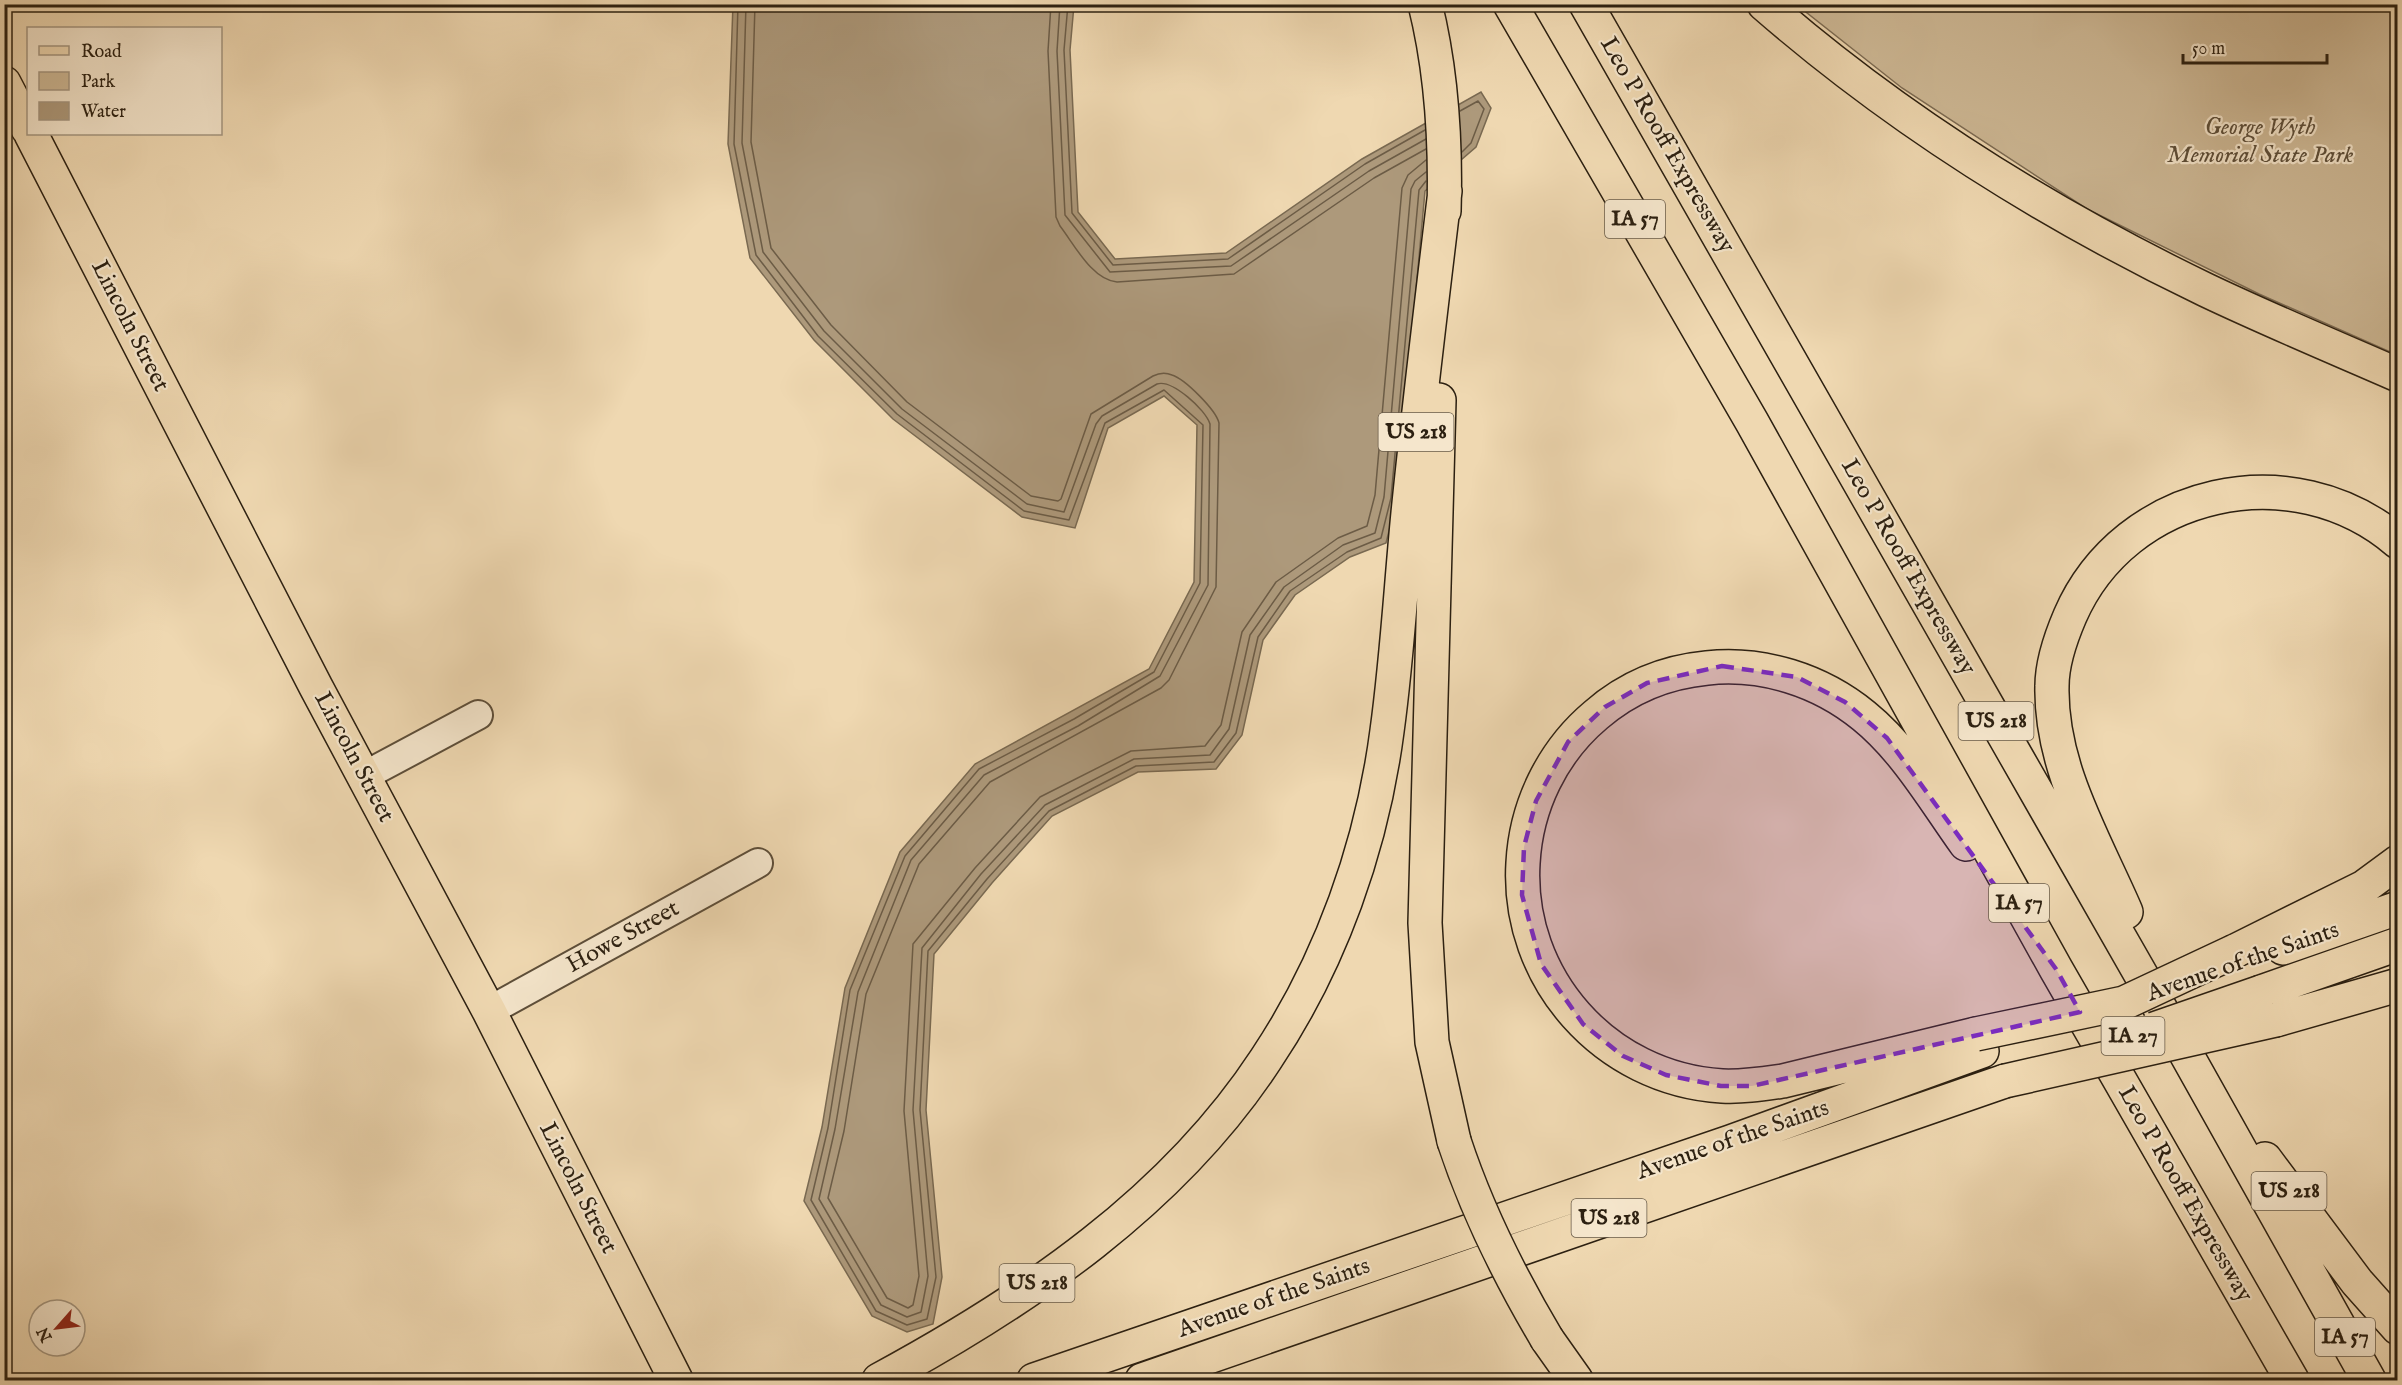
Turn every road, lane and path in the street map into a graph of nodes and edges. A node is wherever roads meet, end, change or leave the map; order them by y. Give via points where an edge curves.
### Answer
1 (1586, 4) edge
2 (1764, 4) edge
3 (1514, 10) edge
4 (1428, 18) edge
5 (4, 83) edge
6 (27, 127) edge
7 (32, 135) edge
8 (1445, 191) junction
9 (2397, 375) edge
10 (2397, 542) edge
11 (478, 716) dead end
12 (364, 776) junction
13 (2397, 862) edge
14 (758, 863) dead end
15 (2397, 908) edge
16 (2397, 944) edge
17 (2238, 957) junction
18 (2056, 969) junction
19 (2397, 985) edge
20 (489, 1011) junction
21 (1981, 1041) junction
22 (2184, 1050) junction
23 (2005, 1081) junction
24 (2397, 1328) edge
25 (676, 1380) edge
26 (879, 1380) edge
27 (1034, 1380) edge
28 (1142, 1380) edge
29 (1576, 1380) edge
30 (2292, 1380) edge
31 (2369, 1380) edge

1 - 22 main road, Leo P Rooff Expressway / US 218
2 - 9 main road via 1923,127 2106,238 2206,290
3 - 18 main road, Leo P Rooff Expressway / IA 57 via 1752,422
4 - 8 main road, US 218 via 1440,82
5 - 6 main road
7 - 12 main road, Lincoln Street
8 - 26 main road, US 218 via 1415,438 1387,731 1366,833 1319,966 1267,1059 1180,1167 1095,1243 952,1339
8 - 29 main road, bridge via 1425,856 1432,1042 1454,1141 1492,1241 1547,1339
10 - 22 main road via 2353,512 2328,502 2269,492 2224,496 2158,519 2111,554 2091,577 2065,628 2052,684 2058,750
11 - 12 street
12 - 20 main road, Lincoln Street
13 - 17 main road via 2364,887
14 - 20 street, Howe Street
15 - 17 main road, Avenue of the Saints / IA 27
16 - 23 main road, Avenue of the Saints / IA 27, bridge
17 - 21 main road, Avenue of the Saints / IA 27, bridge via 2124,1003
18 - 21 main road via 1887,738 1865,716 1797,677 1722,666 1672,675 1625,693 1605,707 1574,736 1556,760 1536,801 1526,835 1522,869 1526,918 1542,964 1568,1007 1623,1056 1666,1075 1694,1082 1752,1086
18 - 30 main road, Leo P Rooff Expressway / IA 57
19 - 23 main road, bridge via 2276,1020
20 - 25 main road, Lincoln Street
21 - 27 main road, Avenue of the Saints via 1730,1142
22 - 24 main road, US 218 via 2357,1282
22 - 31 main road, Leo P Rooff Expressway / IA 57
23 - 28 main road, Avenue of the Saints / US 218

